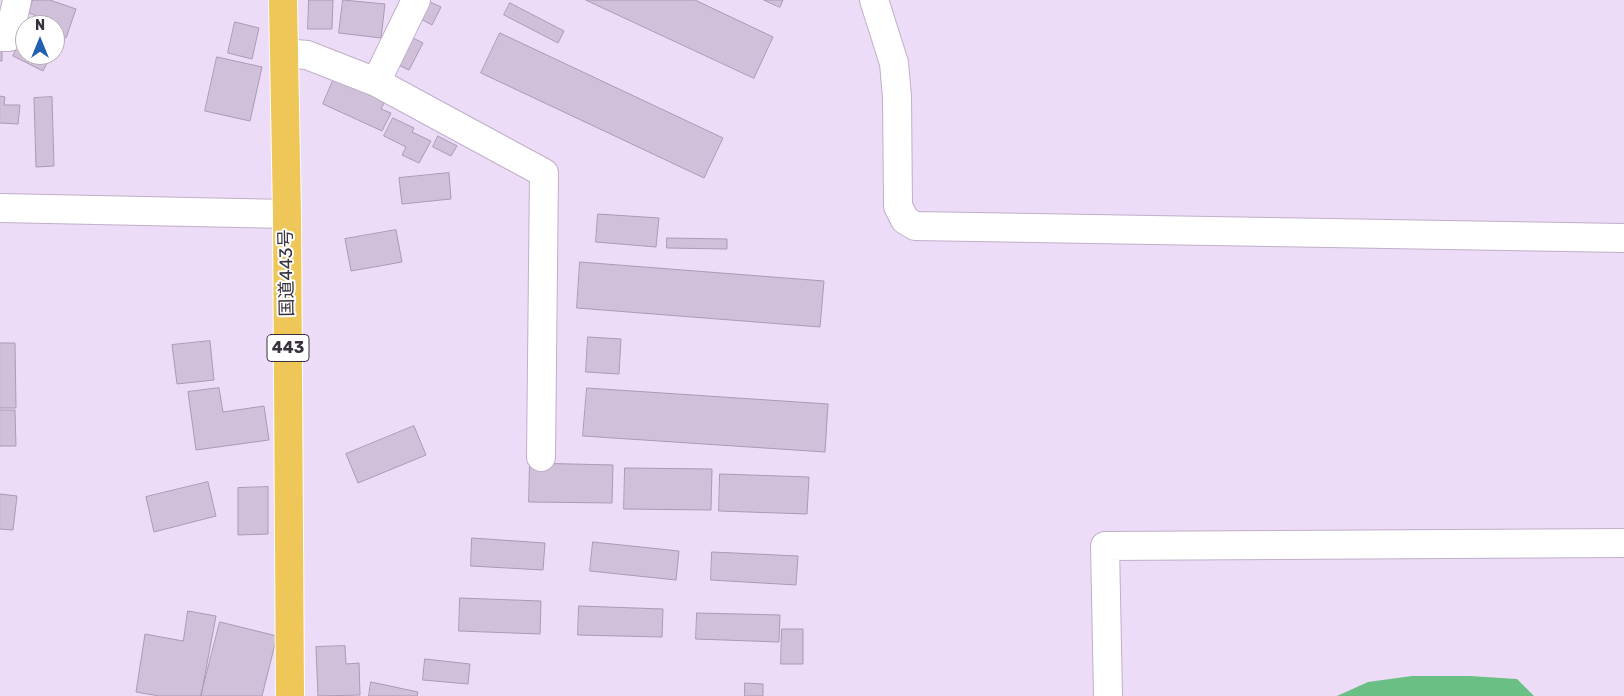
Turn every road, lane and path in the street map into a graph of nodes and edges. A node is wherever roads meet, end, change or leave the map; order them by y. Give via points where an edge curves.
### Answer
1 (17, 0) edge
2 (283, 0) edge
3 (416, 0) edge
4 (874, 0) edge
5 (0, 38) edge
6 (284, 53) junction
7 (376, 82) junction
8 (0, 208) edge
9 (287, 214) junction
10 (1624, 238) edge
11 (541, 457) dead end
12 (1624, 543) edge
13 (290, 696) edge
14 (1108, 696) edge

1 - 5 street via 9,37
2 - 6 highway, 国道443号 / 443
3 - 7 street
4 - 10 street via 894,62 898,206 905,220 915,226
6 - 7 street via 308,55
6 - 9 highway, 国道443号 / 443
7 - 11 street via 544,173
8 - 9 street
9 - 13 highway, 国道443号 / 443
12 - 14 street via 1105,546

